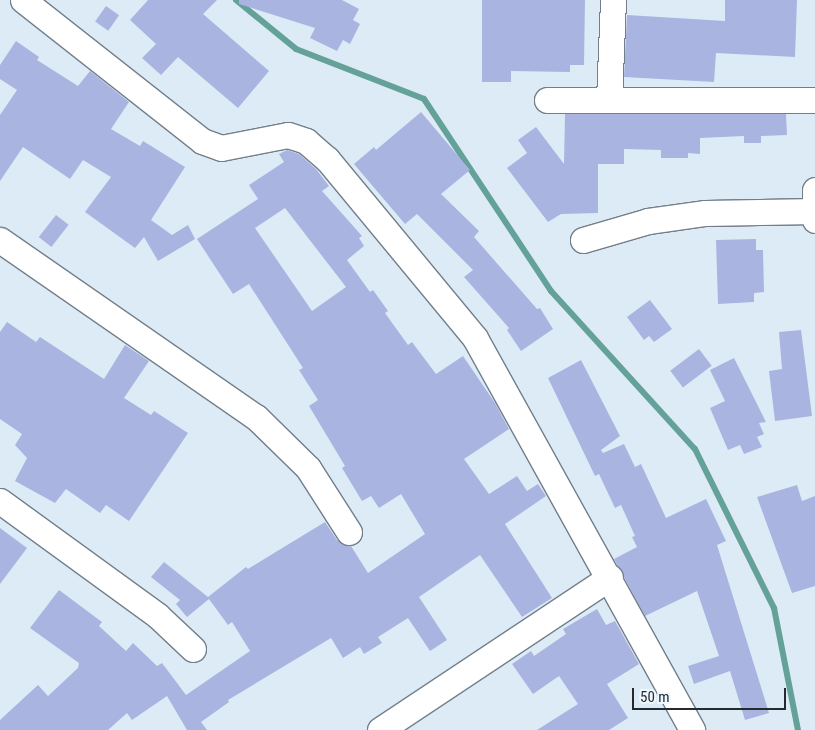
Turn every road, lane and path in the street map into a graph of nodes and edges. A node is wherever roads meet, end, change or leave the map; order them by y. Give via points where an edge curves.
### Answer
1 (23, 0) edge
2 (613, 0) edge
3 (547, 100) dead end
4 (609, 100) junction
5 (815, 100) edge
6 (815, 190) edge
7 (815, 210) edge
8 (815, 220) edge
9 (0, 240) edge
10 (583, 240) dead end
11 (0, 501) edge
12 (349, 532) dead end
13 (610, 577) junction
14 (194, 650) dead end
15 (380, 730) edge
16 (692, 730) edge

1 - 13 street via 202,141 221,148 288,135 306,141 326,159 476,338
2 - 4 street
3 - 4 street
4 - 5 street
6 - 7 street
7 - 8 street
7 - 10 street via 705,213 648,221
9 - 12 street via 256,417 308,468
11 - 14 street via 158,616
13 - 15 street
13 - 16 street

